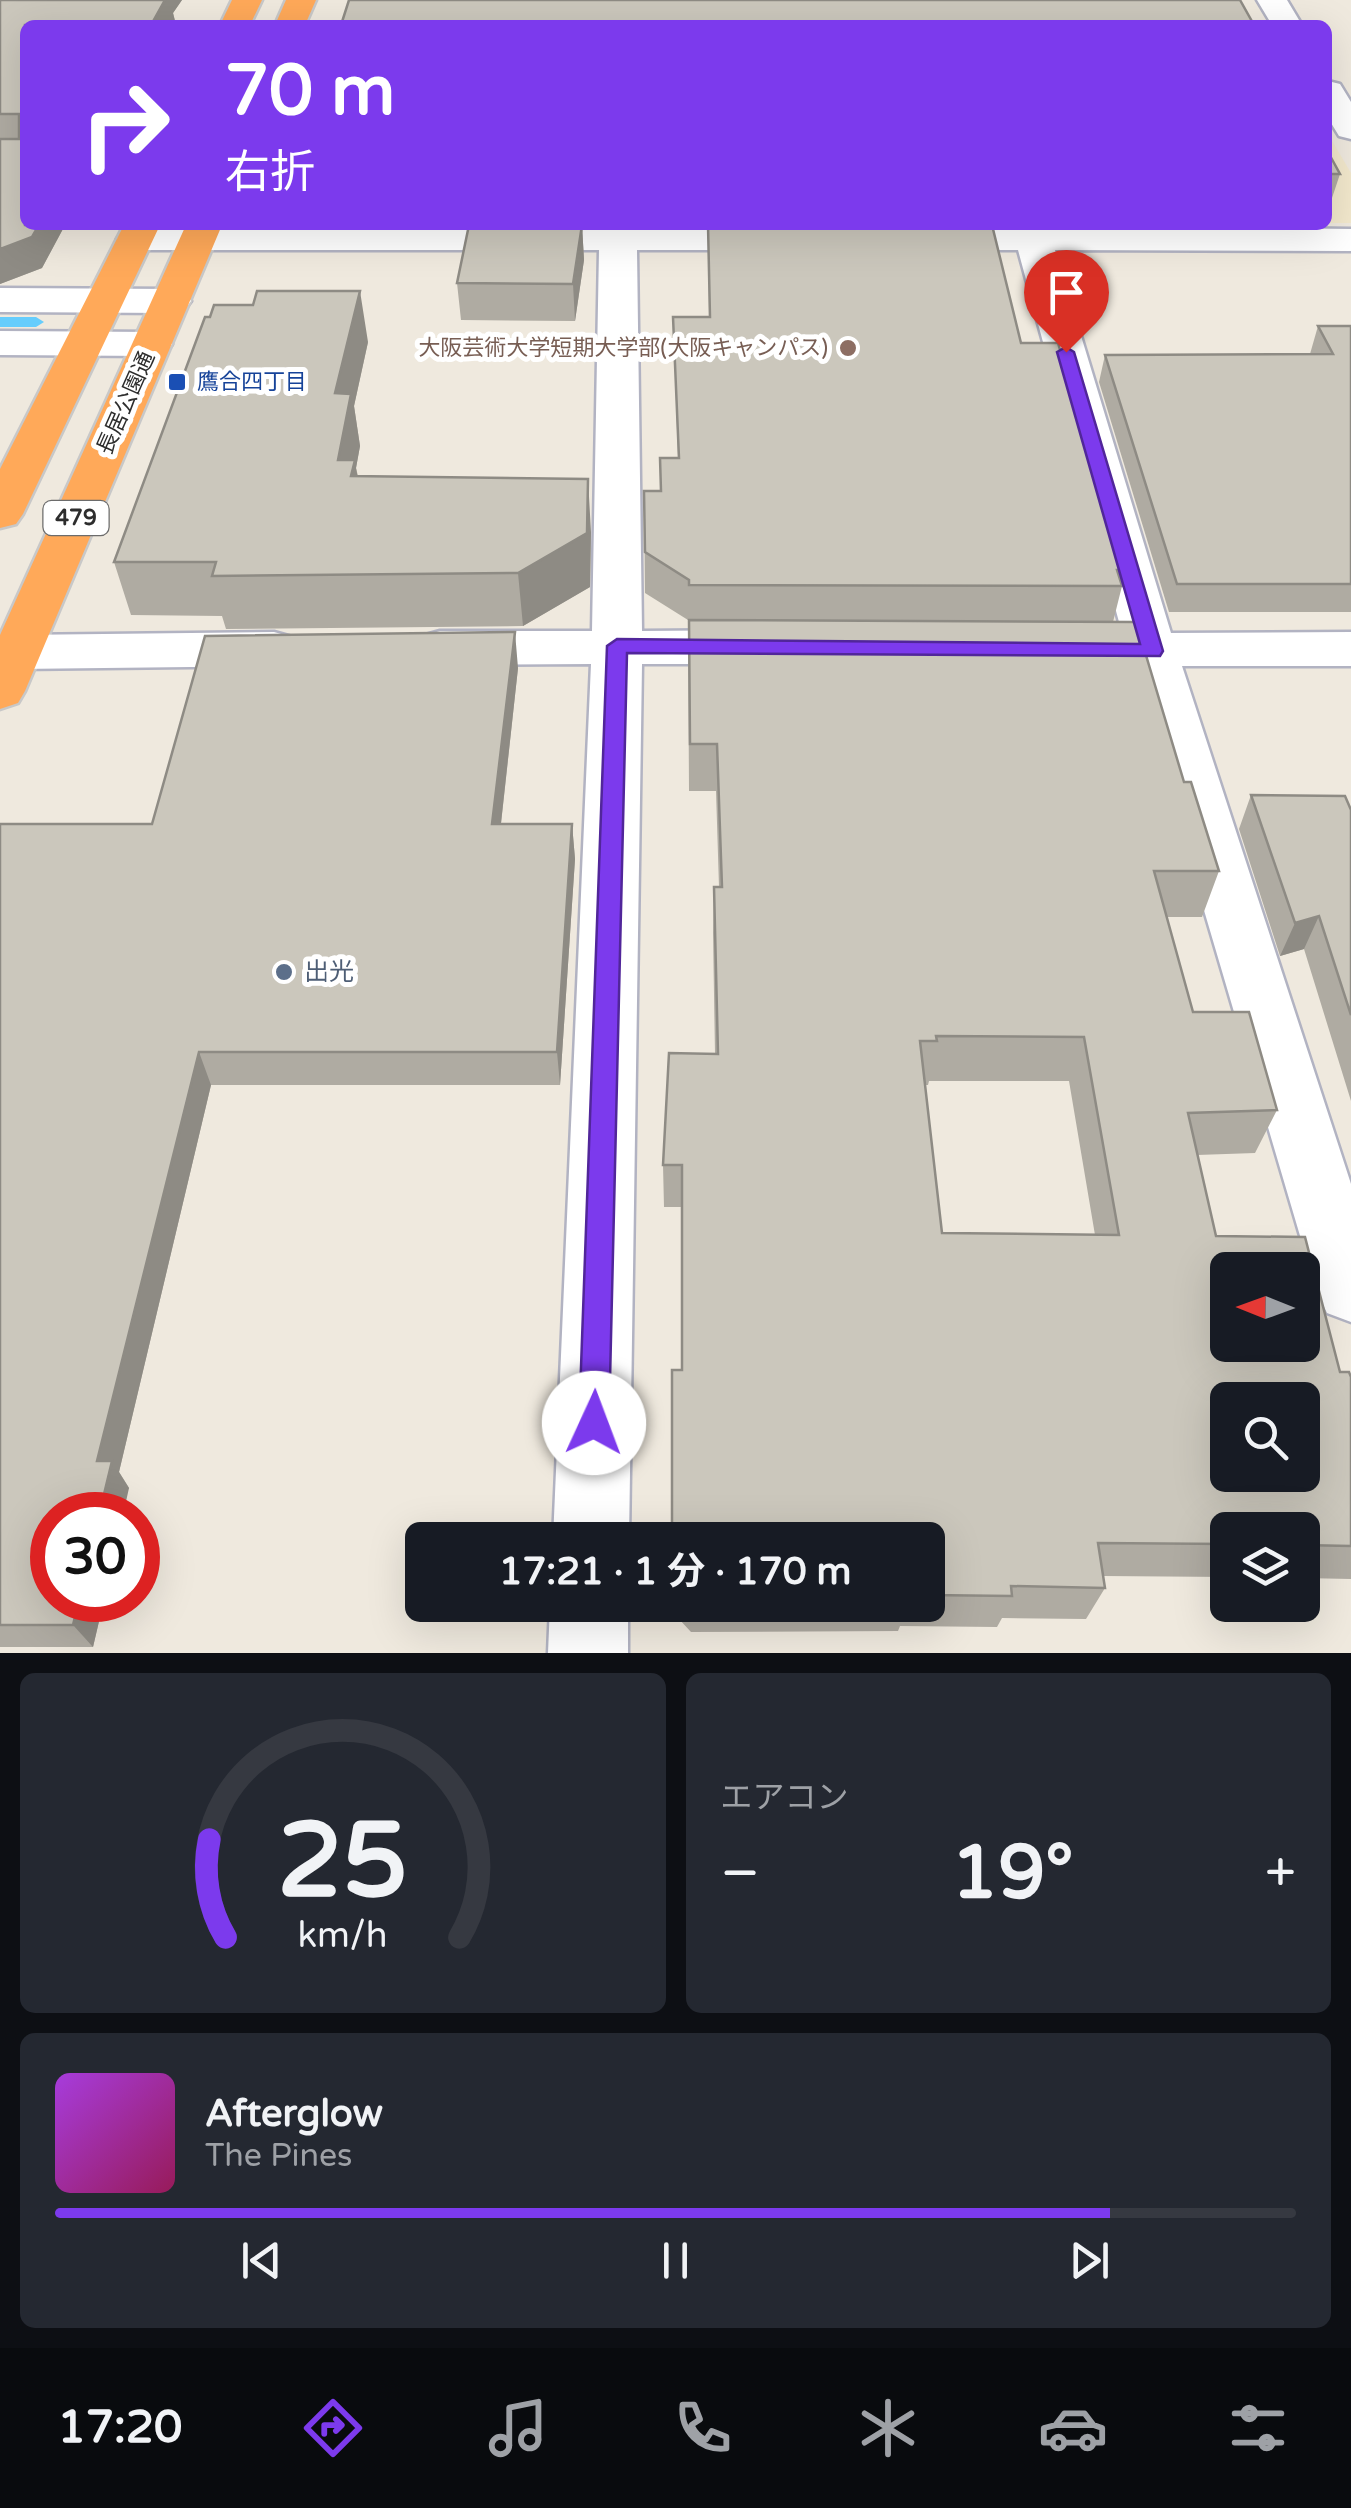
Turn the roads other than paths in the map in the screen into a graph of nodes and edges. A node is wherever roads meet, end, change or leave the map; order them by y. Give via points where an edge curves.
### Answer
1 (1332, 97) edge
2 (1351, 129) edge
3 (617, 231) edge
4 (139, 232) edge
5 (201, 232) edge
6 (1031, 232) edge
7 (815, 239) edge
8 (894, 239) edge
9 (1351, 240) edge
10 (0, 300) edge
11 (106, 300) junction
12 (171, 300) junction
13 (0, 344) edge
14 (85, 344) junction
15 (152, 344) junction
16 (0, 514) edge
17 (617, 646) junction
18 (401, 648) edge
19 (815, 648) edge
20 (322, 649) edge
21 (1351, 649) edge
22 (1033, 650) edge
23 (1152, 651) junction
24 (8, 672) edge
25 (1351, 1290) edge
26 (592, 1522) edge
27 (589, 1622) edge
28 (588, 1653) edge

1 - 2 street
3 - 5 street
3 - 7 street
3 - 17 street
4 - 5 street
4 - 11 highway, 479
5 - 12 highway, 長居公園通 / 479
6 - 8 street
6 - 9 street
6 - 23 street
10 - 11 street
11 - 12 street
11 - 14 highway, 479
12 - 15 highway, 長居公園通 / 479
13 - 14 street
14 - 15 street
14 - 16 highway, 479
15 - 24 highway, 長居公園通 / 479
17 - 18 street
17 - 19 street
17 - 26 street
20 - 24 street
21 - 23 street
22 - 23 street
23 - 25 street
27 - 28 street

